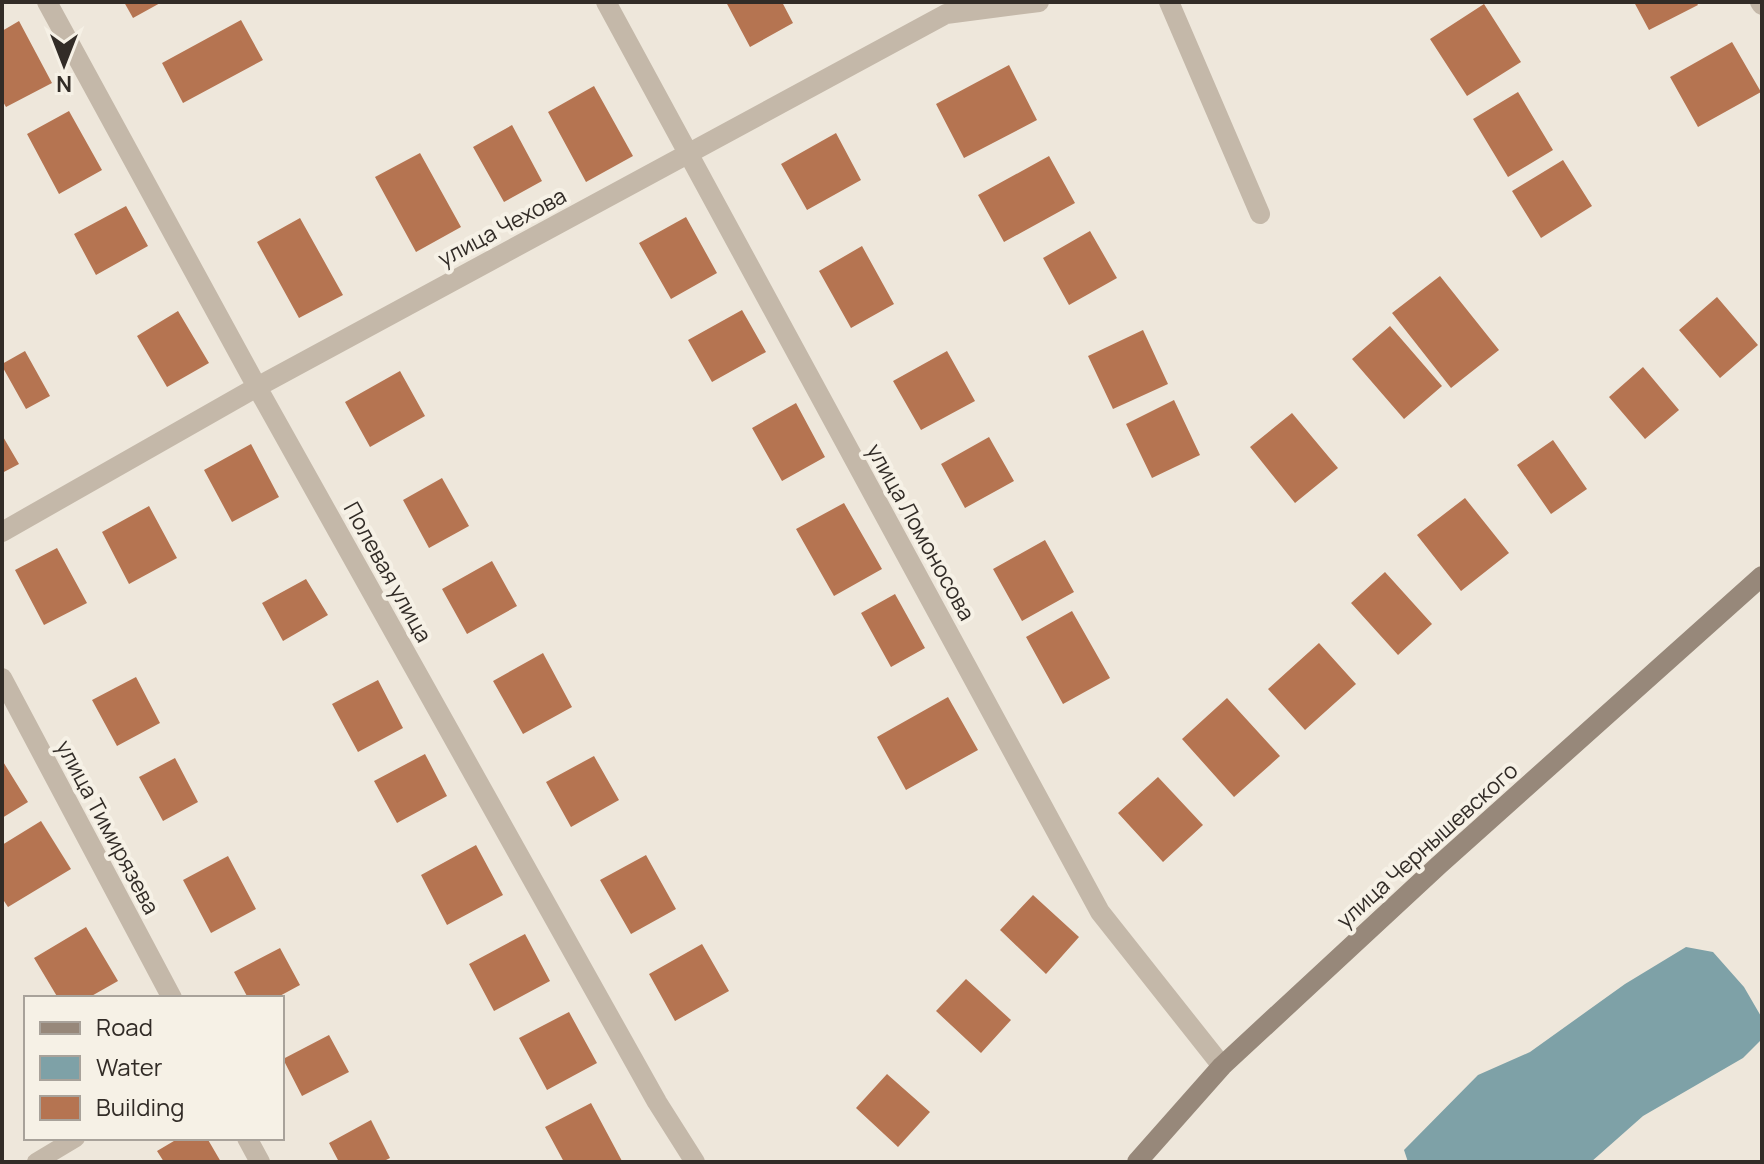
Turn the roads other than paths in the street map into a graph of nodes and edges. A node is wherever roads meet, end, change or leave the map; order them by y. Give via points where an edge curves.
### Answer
1 (47, 2) edge
2 (606, 2) edge
3 (1039, 2) edge
4 (1169, 2) edge
5 (688, 154) junction
6 (1260, 214) dead end
7 (257, 387) junction
8 (2, 532) edge
9 (1762, 576) edge
10 (2, 678) edge
11 (171, 996) edge
12 (1222, 1066) junction
13 (73, 1140) edge
14 (248, 1140) edge
15 (36, 1162) edge
16 (260, 1162) edge
17 (695, 1162) edge
18 (1137, 1162) edge

1 - 7 street, Полевая улица
2 - 5 street, улица Ломоносова
3 - 5 street, улица Чехова via 946,14
4 - 6 street
5 - 7 street, улица Чехова
5 - 12 street, улица Ломоносова via 1100,912
7 - 8 street, улица Чехова
7 - 17 street, Полевая улица
9 - 12 main road, улица Чернышевского
10 - 11 street, улица Тимирязева
12 - 18 main road, улица Чернышевского
13 - 15 lane
14 - 16 street

